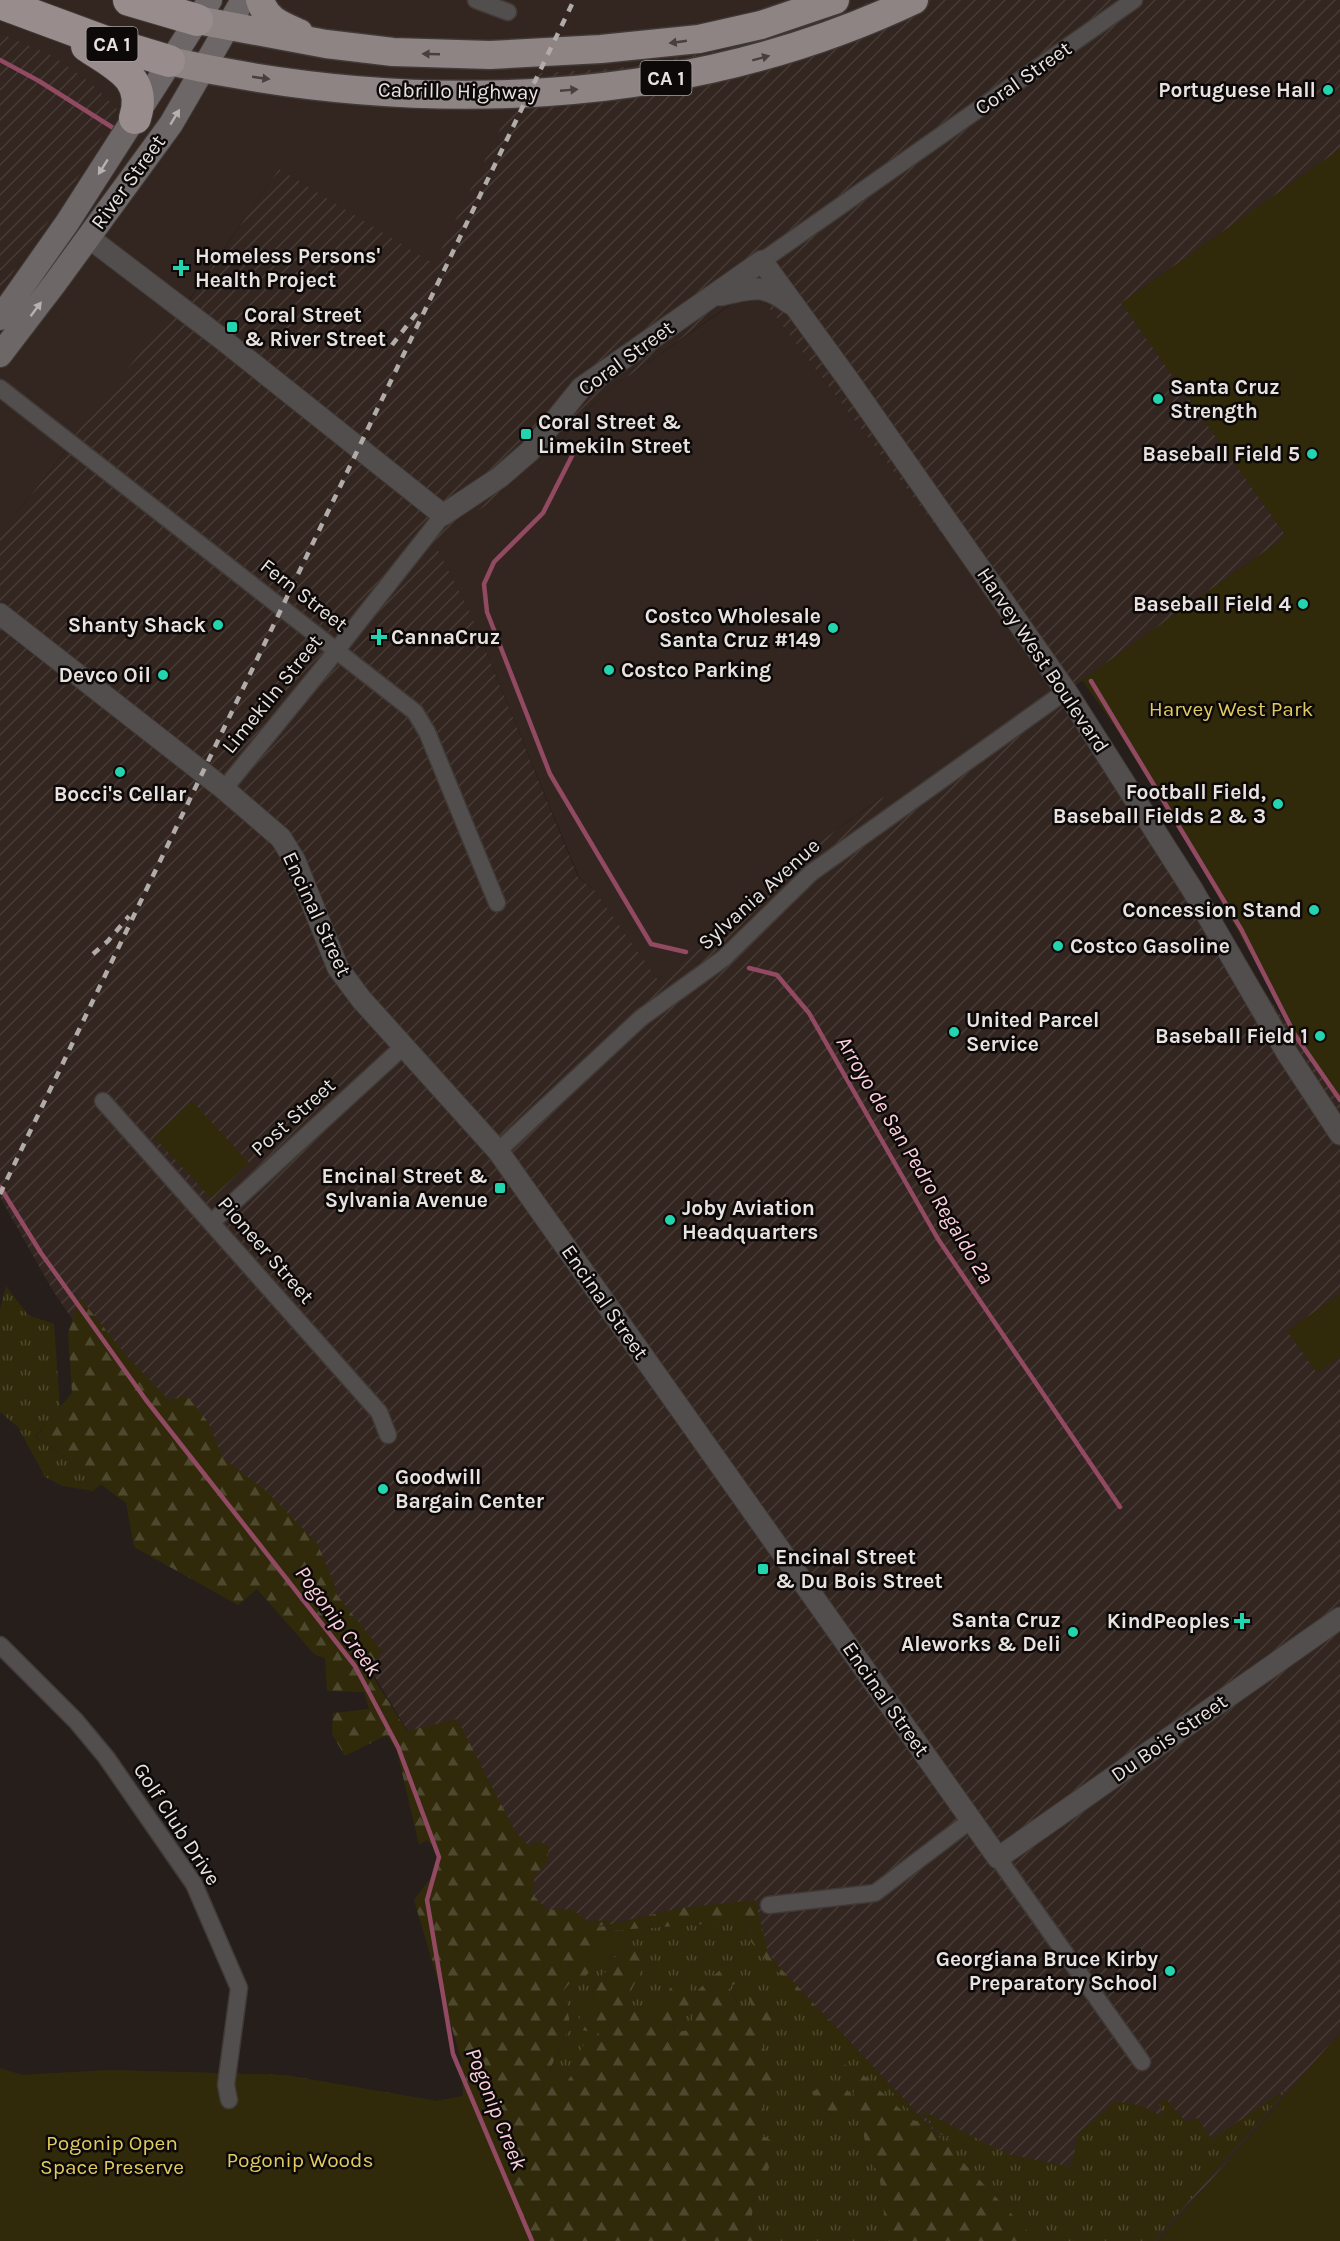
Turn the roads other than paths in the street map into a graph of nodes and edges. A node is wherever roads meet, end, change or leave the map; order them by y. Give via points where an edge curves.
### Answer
1 (129, 0) edge
2 (243, 0) edge
3 (260, 0) edge
4 (476, 0) edge
5 (835, 0) edge
6 (914, 0) edge
7 (1134, 0) edge
8 (0, 3) edge
9 (508, 12) dead end
10 (212, 15) edge
11 (56, 25) junction
12 (326, 44) junction
13 (170, 60) junction
14 (204, 68) junction
15 (135, 118) junction
16 (88, 237) junction
17 (762, 261) junction
18 (711, 297) junction
19 (798, 311) junction
20 (0, 318) edge
21 (0, 355) edge
22 (0, 388) edge
23 (443, 514) junction
24 (0, 614) edge
25 (338, 649) junction
26 (1066, 691) junction
27 (224, 789) junction
28 (497, 903) dead end
29 (404, 1046) junction
30 (103, 1101) dead end
31 (1340, 1134) edge
32 (498, 1151) junction
33 (212, 1222) junction
34 (388, 1435) dead end
35 (1340, 1618) edge
36 (0, 1645) edge
37 (971, 1820) junction
38 (998, 1858) junction
39 (769, 1905) dead end
40 (1142, 2062) dead end
41 (229, 2100) dead end

1 - 10 highway, Cabrillo Highway / CA 1
2 - 10 main road, River Street
3 - 12 highway via 270,18
4 - 9 street
5 -> 12 highway, Cabrillo Highway / CA 1 via 730,33 634,47 458,55
14 -> 6 highway, Cabrillo Highway / CA 1 via 287,82 406,93 502,95 578,90 763,57 836,34
7 - 17 street, Coral Street
8 - 11 highway, Cabrillo Highway / CA 1
10 - 12 highway, Cabrillo Highway / CA 1
10 - 13 main road, River Street
10 - 14 main road, River Street
11 - 13 highway, Cabrillo Highway / CA 1
11 - 15 highway via 121,69 132,81 139,104
13 - 14 highway, Cabrillo Highway / CA 1
13 - 15 main road, River Street
16 -> 14 main road, River Street via 171,124
15 -> 20 main road, River Street
21 -> 16 main road, River Street
16 - 23 street
17 - 18 street, Coral Street
17 - 19 street, Harvey West Boulevard
18 - 19 street via 759,288 775,292
18 - 23 street, Coral Street via 581,388 530,451 500,477
19 - 26 street, Harvey West Boulevard
22 - 25 street, Fern Street
23 - 25 street, Limekiln Street
24 - 27 street, Encinal Street
25 - 27 street, Limekiln Street
25 - 28 street, Fern Street via 416,711
26 - 31 street, Harvey West Boulevard via 1192,889 1287,1053
26 - 32 street, Sylvania Avenue via 812,873 724,958 641,1018
27 - 29 street, Encinal Street via 281,838 295,861 338,968
29 - 32 street, Encinal Street
29 - 33 street, Post Street
30 - 33 street, Pioneer Street
32 - 37 street, Encinal Street
33 - 34 street, Pioneer Street via 379,1412
35 - 38 street, Du Bois Street
36 - 41 street, Golf Club Drive via 99,1748 194,1884 239,1988 226,2085
37 - 38 street, Encinal Street
37 - 39 street via 875,1893
38 - 40 street, Encinal Street

